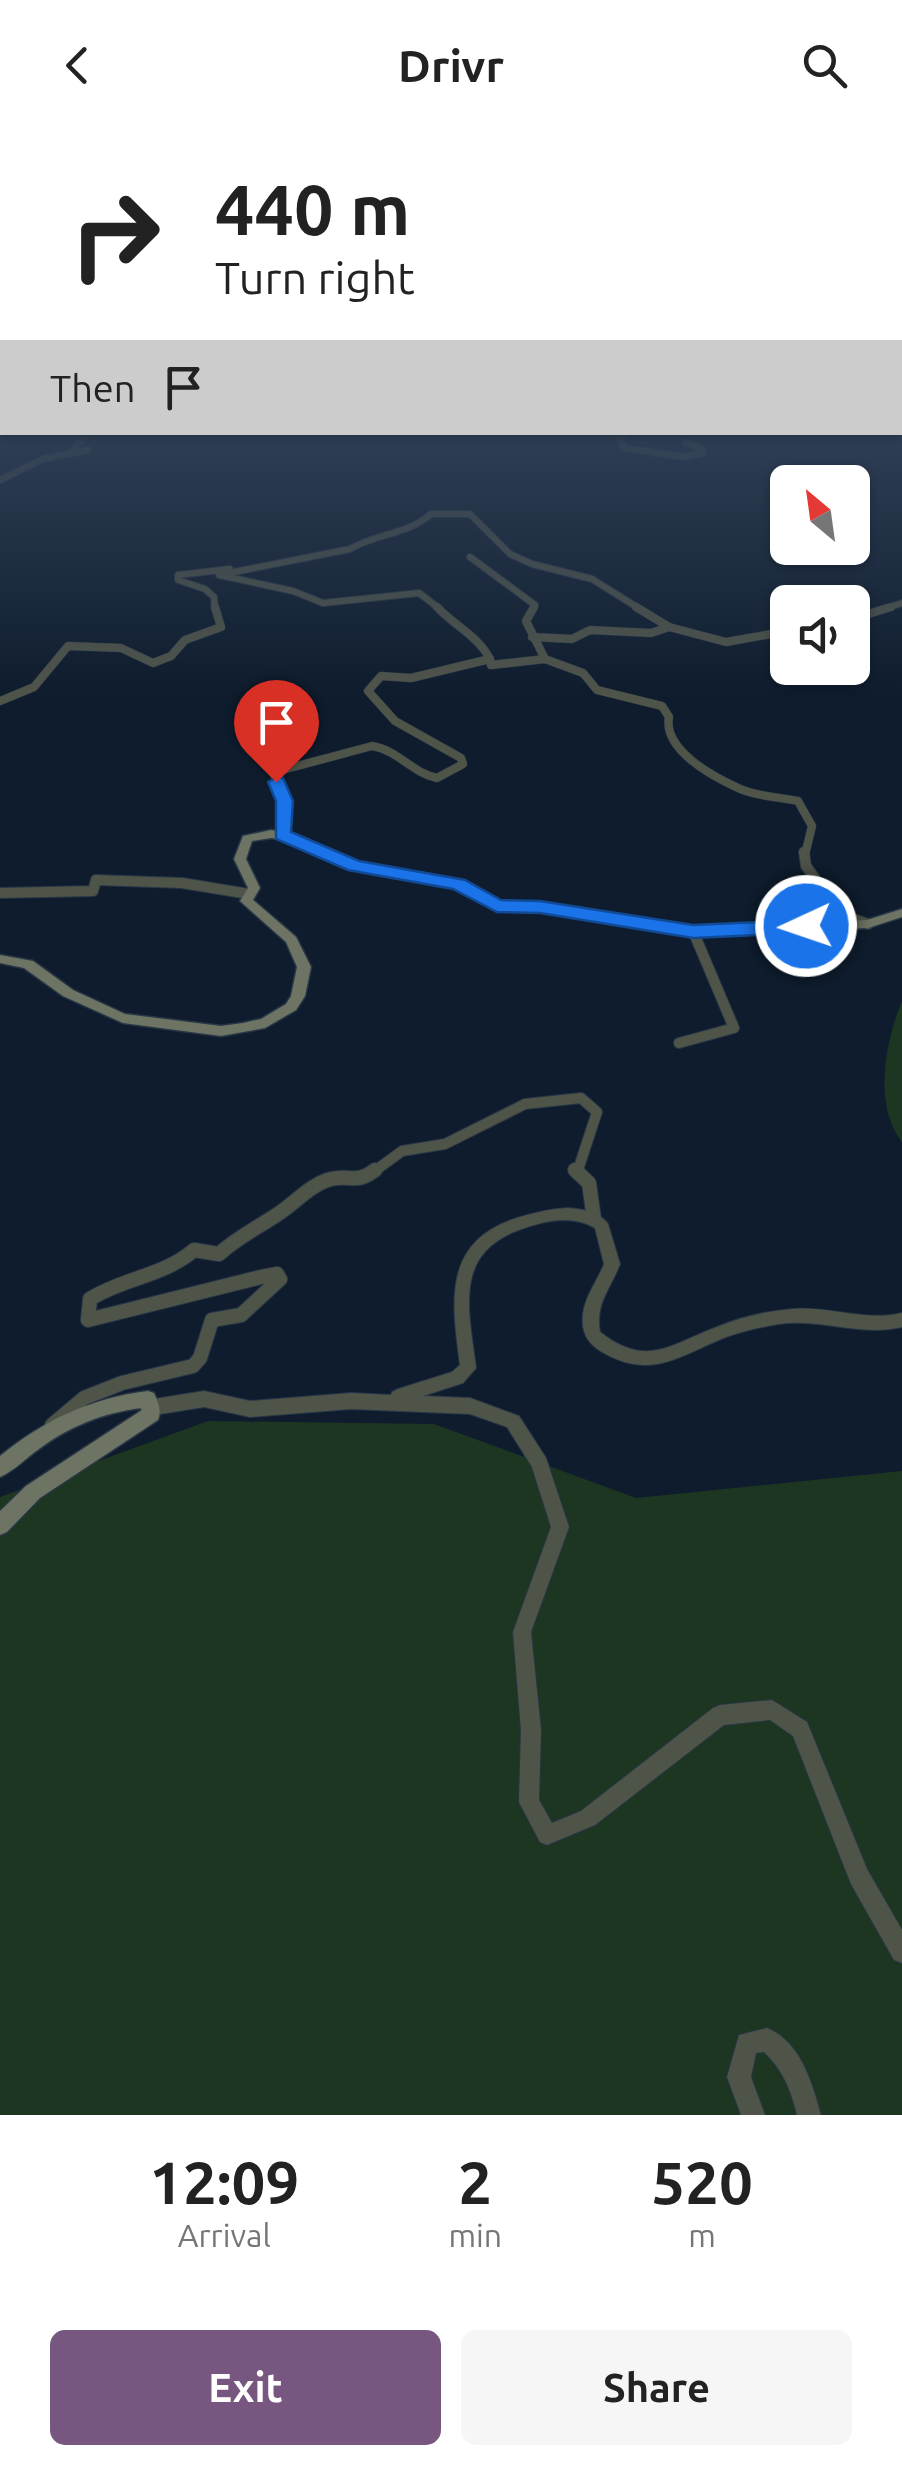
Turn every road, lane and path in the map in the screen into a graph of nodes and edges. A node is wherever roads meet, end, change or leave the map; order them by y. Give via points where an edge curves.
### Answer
1 (470, 558) dead end
2 (249, 570) junction
3 (902, 604) edge
4 (870, 614) edge
5 (668, 627) junction
6 (770, 634) edge
7 (532, 637) junction
8 (490, 659) junction
9 (544, 660) junction
10 (0, 702) edge
11 (282, 835) junction
12 (0, 893) edge
13 (249, 894) junction
14 (902, 913) edge
15 (868, 924) junction
16 (693, 932) junction
17 (0, 959) edge
18 (679, 1043) dead end
19 (594, 1219) junction
20 (902, 1320) edge
21 (362, 1402) junction
22 (148, 1408) junction
23 (50, 1427) junction
24 (0, 1468) edge
25 (0, 1525) edge
26 (902, 1952) edge
27 (753, 2115) edge
28 (809, 2115) edge

1 - 7 street via 534,605 526,621
2 - 5 street via 350,549 414,528 431,514 457,512 470,514 510,554 592,579
2 - 8 street via 219,576 323,603 419,593 482,642
2 - 10 street via 178,575 214,598 221,627 184,640 164,660 122,648 68,646 34,687
3 - 4 street
5 - 6 street via 726,642
5 - 7 street via 651,634 608,629 572,639
7 - 9 street
8 - 9 street via 491,665 507,666
8 - 11 street via 412,678 381,676 368,691 371,701 412,732 461,758 452,775 426,776 373,746 286,769 274,774 284,801
9 - 15 street via 583,673 597,690 662,706 678,750 738,789 798,801 812,826 804,851 821,900 827,910
11 - 13 main road via 244,843 240,859 254,888
11 - 16 main road via 355,866 459,884 497,906
12 - 13 street via 93,891 96,880
13 - 17 main road via 246,900 297,948 304,967 291,1007 265,1023 221,1031 138,1021 68,993 28,964
14 - 15 main road
15 - 16 main road
16 - 18 street via 734,1028
19 - 20 street via 612,1264 591,1301 590,1321 594,1336 617,1352 642,1359 679,1355 714,1336 792,1315 836,1316 866,1326
19 - 21 street via 546,1215 490,1235 471,1258 458,1300 468,1368 414,1394
19 - 23 street via 589,1182 576,1171 597,1112 581,1098 525,1104 445,1144 402,1151 362,1180 333,1178 318,1185 219,1254 194,1250 183,1262 90,1299 88,1320 277,1274 280,1279 242,1315 212,1320 193,1366 84,1398
21 - 22 street via 250,1408 204,1398
21 - 26 street via 470,1406 513,1421 540,1464 560,1527 522,1632 529,1802 547,1835 588,1818 720,1715 772,1710 800,1729 859,1876
22 - 23 main road via 148,1399 120,1401
22 - 25 main road via 152,1414 33,1492
23 - 24 main road
27 - 28 street via 739,2077 748,2044 767,2040 795,2071

